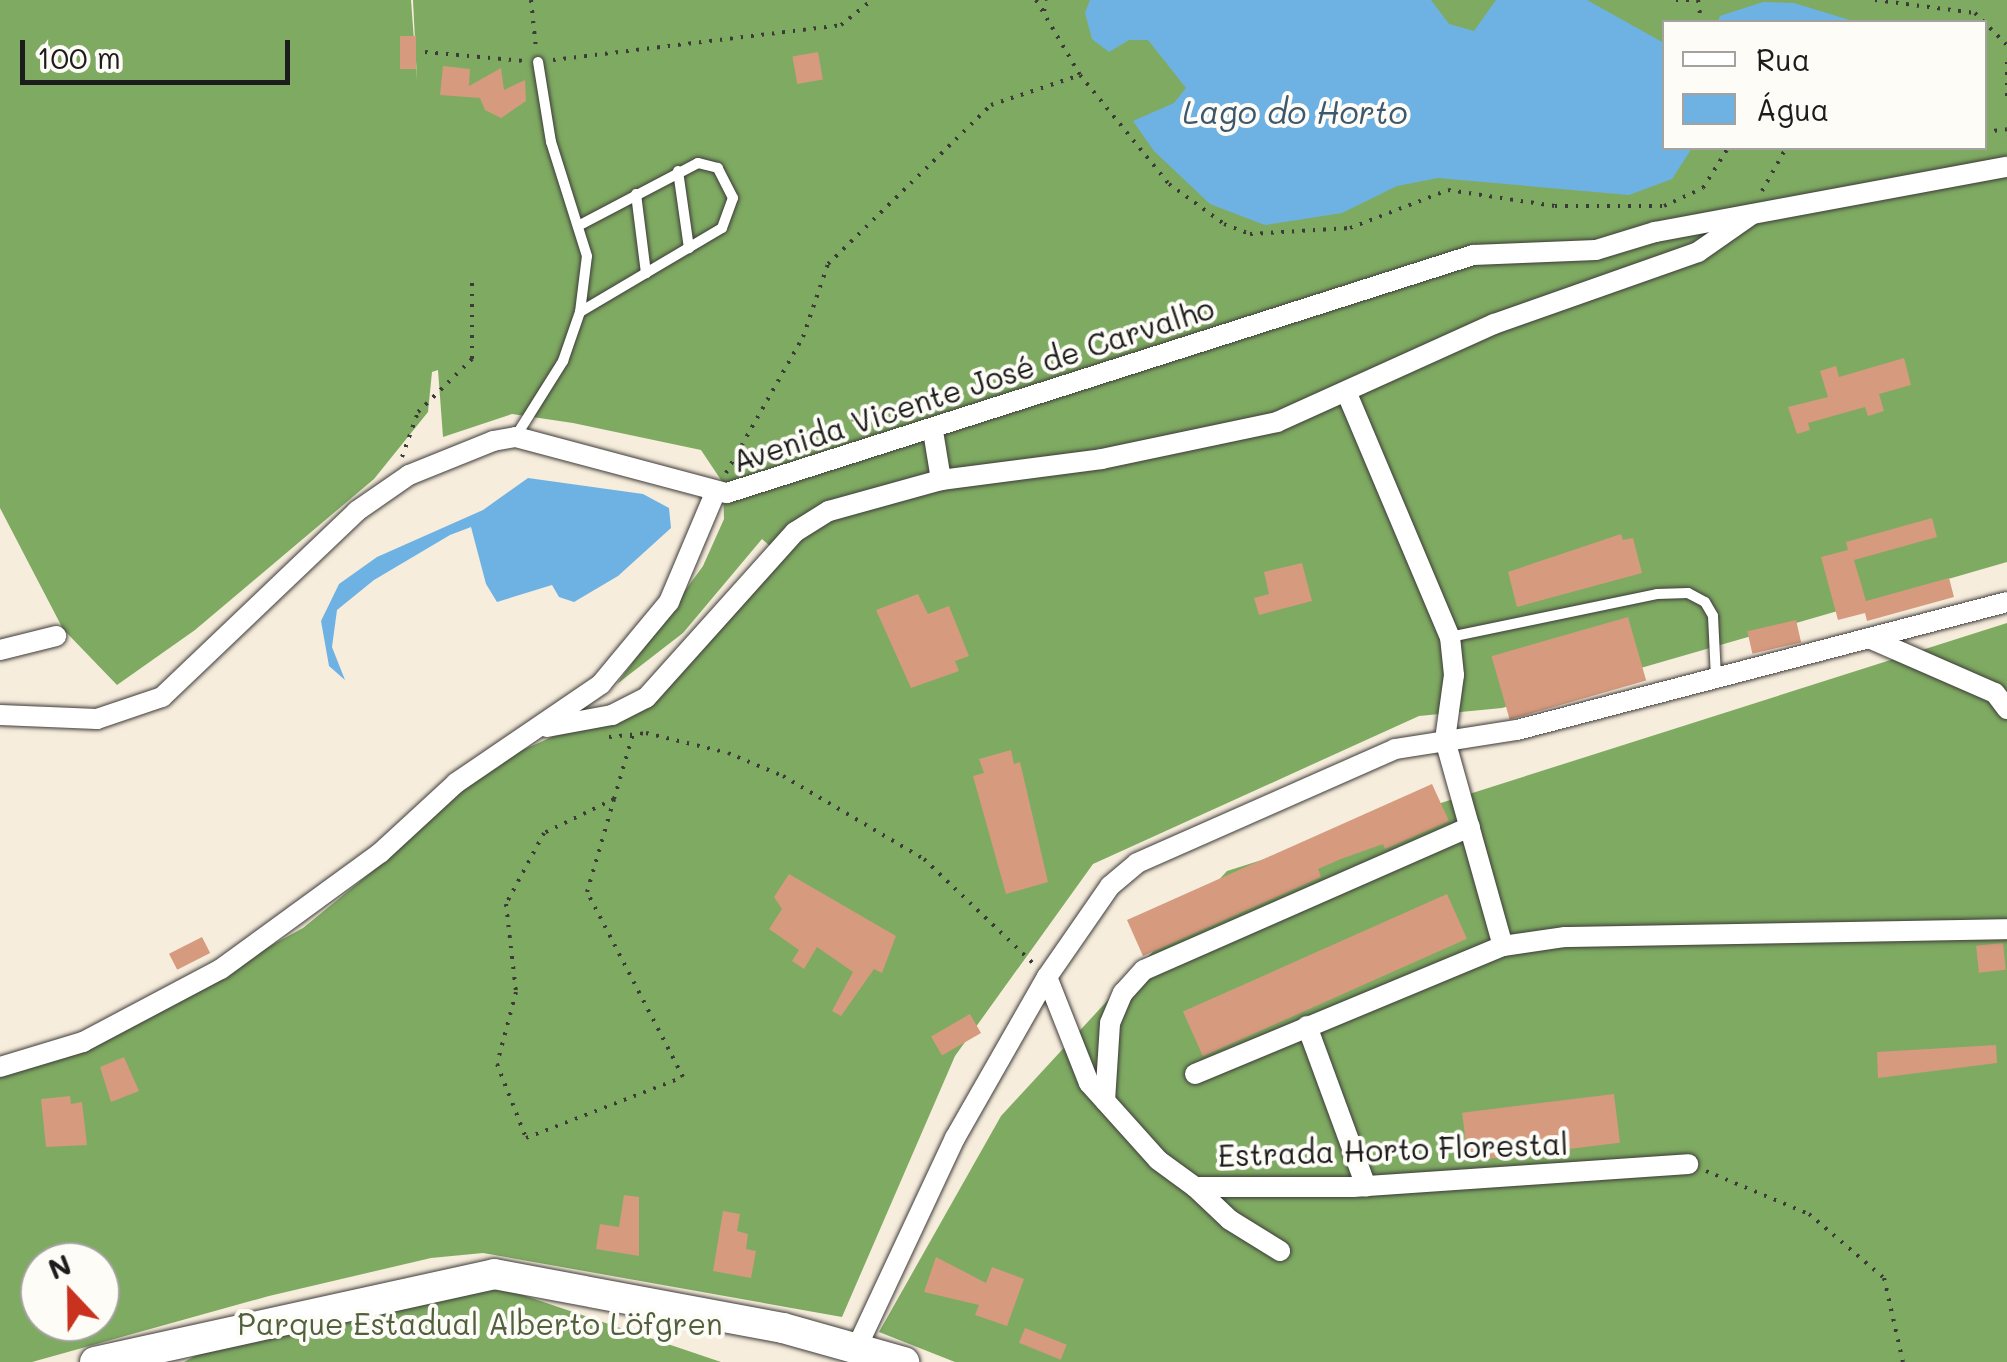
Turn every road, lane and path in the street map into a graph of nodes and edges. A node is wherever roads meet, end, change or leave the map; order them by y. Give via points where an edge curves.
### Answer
1 (531, 0) edge
2 (872, 0) edge
3 (1036, 0) edge
4 (1047, 0) edge
5 (1676, 0) edge
6 (1698, 0) edge
7 (1875, 0) edge
8 (1044, 10) junction
9 (1982, 20) edge
10 (1987, 25) edge
11 (2007, 44) edge
12 (425, 52) dead end
13 (538, 62) junction
14 (2007, 62) edge
15 (1080, 75) junction
16 (2007, 102) edge
17 (1727, 150) edge
18 (1785, 150) edge
19 (2007, 167) edge
20 (678, 171) junction
21 (636, 194) junction
22 (1752, 214) junction
23 (582, 224) junction
24 (688, 248) junction
25 (646, 273) junction
26 (472, 283) dead end
27 (580, 312) junction
28 (1348, 396) junction
29 (933, 431) junction
30 (516, 437) junction
31 (409, 475) junction
32 (940, 480) junction
33 (715, 493) junction
34 (2007, 602) edge
35 (56, 636) dead end
36 (1450, 637) junction
37 (1868, 638) junction
38 (0, 650) edge
39 (1716, 678) junction
40 (2007, 709) edge
41 (0, 715) edge
42 (541, 730) junction
43 (633, 734) junction
44 (602, 737) dead end
45 (1445, 740) junction
46 (614, 799) junction
47 (1470, 827) junction
48 (2007, 929) edge
49 (1502, 946) junction
50 (1047, 977) junction
51 (1307, 1026) junction
52 (0, 1066) edge
53 (1195, 1074) dead end
54 (1106, 1101) junction
55 (1688, 1164) joint
56 (1366, 1186) junction
57 (1195, 1187) junction
58 (1280, 1252) dead end
59 (858, 1344) junction
60 (95, 1362) edge
61 (904, 1362) edge
62 (1904, 1362) edge

1 - 13 path
2 - 13 path via 841,25
3 - 8 path
4 - 8 path
5 - 6 path
7 - 9 path via 1975,13
8 - 15 path
10 - 11 path
12 - 13 path
13 - 23 lane via 550,142
14 - 16 path
15 - 17 path via 1169,184 1224,224 1250,234 1350,228 1448,190 1555,206 1664,206 1703,188
15 - 33 path via 991,105 828,264 803,337
18 - 22 path
19 - 22 street, Avenida Vicente José de Carvalho
20 - 21 lane
20 - 24 lane
20 - 24 lane via 708,162 733,198 730,220
21 - 23 lane
21 - 25 lane
22 - 28 street via 1698,252 1494,324
22 - 29 street, Avenida Vicente José de Carvalho via 1576,253 1473,255
23 - 27 lane via 587,256
24 - 25 lane
25 - 27 lane
26 - 31 path via 472,359 410,425 401,454
27 - 30 lane via 544,397
28 - 32 street via 1188,444
28 - 36 street
29 - 32 street
29 - 33 street, Avenida Vicente José de Carvalho via 747,490
30 - 31 street
30 - 33 street, Avenida Vicente José de Carvalho
31 - 41 street via 328,535 162,697 97,719
32 - 42 street via 872,495 812,521 646,698 612,715
33 - 42 street via 690,564 648,633 602,684
34 - 37 street
35 - 38 street
36 - 39 lane via 1688,593 1705,602 1712,616
36 - 45 street via 1454,675
37 - 39 street
37 - 40 street via 1995,693
39 - 45 street via 1517,730
42 - 52 street via 456,782 380,853 221,969 83,1042
43 - 44 path
43 - 46 path
43 - 50 path via 728,753 784,776 924,860
45 - 47 street
45 - 50 street via 1395,749 1137,864 1110,886
46 - 46 path via 587,892 684,1077 526,1138 496,1064 516,992 506,904 544,833
47 - 49 street
47 - 54 street via 1144,970 1110,1023
48 - 49 street via 1566,938
49 - 51 street
50 - 54 street, Estrada Horto Florestal via 1084,1074
50 - 59 street via 955,1138
51 - 53 street
51 - 56 street
54 - 57 street, Estrada Horto Florestal via 1158,1160
55 - 56 street, Estrada Horto Florestal
55 - 62 path via 1809,1214 1884,1278
56 - 57 street, Estrada Horto Florestal
57 - 58 street
59 - 60 main road via 494,1274
59 - 61 main road

